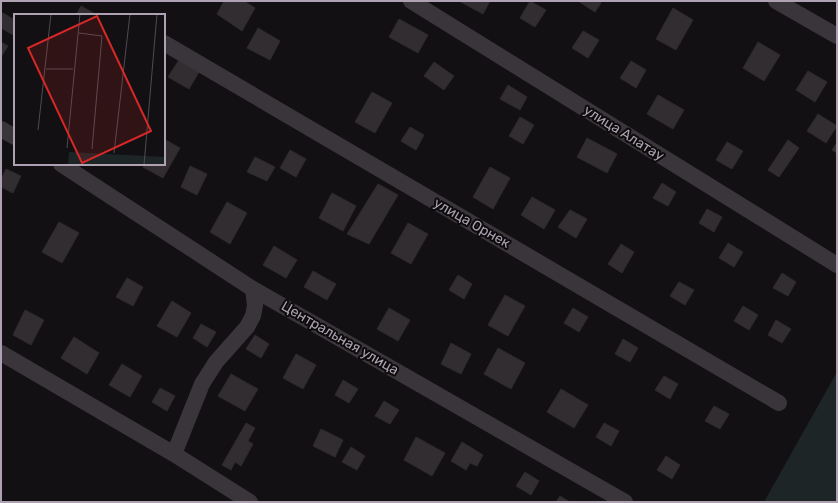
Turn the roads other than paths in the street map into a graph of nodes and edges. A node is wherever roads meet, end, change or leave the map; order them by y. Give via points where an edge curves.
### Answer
1 (411, 1) edge
2 (776, 1) edge
3 (837, 36) edge
4 (165, 43) edge
5 (1, 129) edge
6 (14, 136) edge
7 (63, 165) edge
8 (837, 265) edge
9 (253, 289) junction
10 (1, 353) edge
11 (779, 403) dead end
12 (174, 454) junction
13 (250, 502) edge
14 (625, 502) edge

1 - 8 street, улица Алатау
2 - 3 street
4 - 11 street, улица Орнек
5 - 6 street
7 - 9 street, Центральная улица
9 - 12 street via 253,316 202,384
9 - 14 street, Центральная улица
10 - 12 street
12 - 13 street

